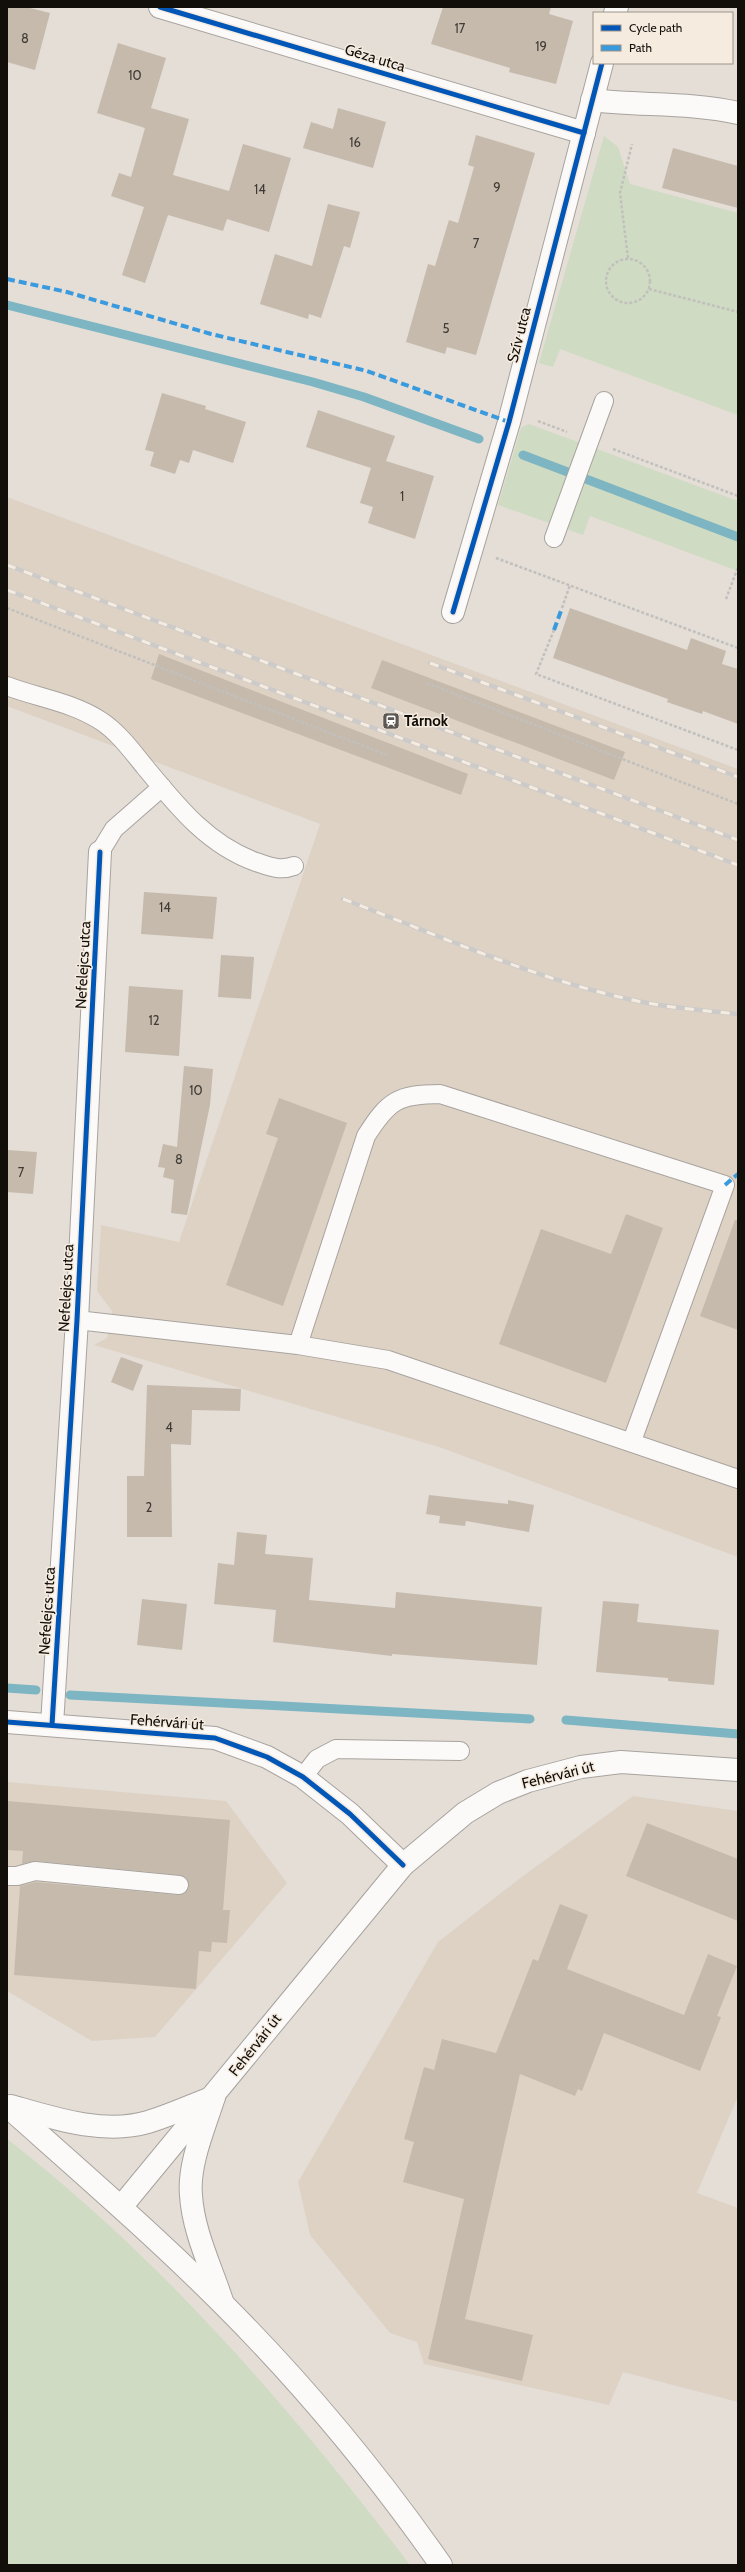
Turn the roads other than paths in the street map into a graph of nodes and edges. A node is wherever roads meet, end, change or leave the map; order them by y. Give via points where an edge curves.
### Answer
1 (160, 7) edge
2 (602, 64) edge
3 (592, 100) junction
4 (738, 113) edge
5 (584, 133) junction
6 (604, 401) dead end
7 (554, 538) dead end
8 (453, 612) dead end
9 (7, 686) edge
10 (162, 787) junction
11 (100, 852) joint
12 (294, 866) dead end
13 (77, 1320) junction
14 (298, 1345) junction
15 (632, 1441) junction
16 (738, 1479) edge
17 (7, 1722) edge
18 (52, 1725) junction
19 (460, 1751) dead end
20 (738, 1770) edge
21 (303, 1777) junction
22 (403, 1866) junction
23 (7, 1876) edge
24 (179, 1885) dead end
25 (214, 2097) junction
26 (7, 2105) edge
27 (121, 2207) junction
28 (224, 2304) junction
29 (441, 2565) edge

1 - 5 street, Géza utca
2 - 3 street, Szív utca
3 - 4 street via 679,103 711,106
3 - 5 street, Szív utca
5 - 8 street, Szív utca via 512,412
6 - 7 lane
9 - 10 lane via 71,705 101,721 129,747
10 - 11 lane, Nefelejcs utca via 114,829
10 - 12 lane via 191,820 232,853 283,870
11 - 13 street, Nefelejcs utca
13 - 14 lane
13 - 18 street, Nefelejcs utca
14 - 15 lane via 388,1360
14 - 15 lane via 366,1136 386,1109 399,1099 415,1094 440,1094 725,1185
15 - 16 lane
17 - 18 street, Fehérvári út
18 - 21 street, Fehérvári út via 215,1738 267,1757
19 - 21 lane via 336,1749 317,1759
20 - 22 street, Fehérvári út via 621,1762 581,1767 528,1781 498,1793 465,1813
21 - 22 street, Fehérvári út via 350,1814
22 - 25 street, Fehérvári út via 307,1980
23 - 24 lane via 35,1871
25 - 26 street via 147,2122 112,2126 59,2120
25 - 27 street, Fehérvári út
25 - 28 street via 196,2152 190,2193 194,2218
26 - 27 street
27 - 28 street
28 - 29 street via 318,2406 399,2505

